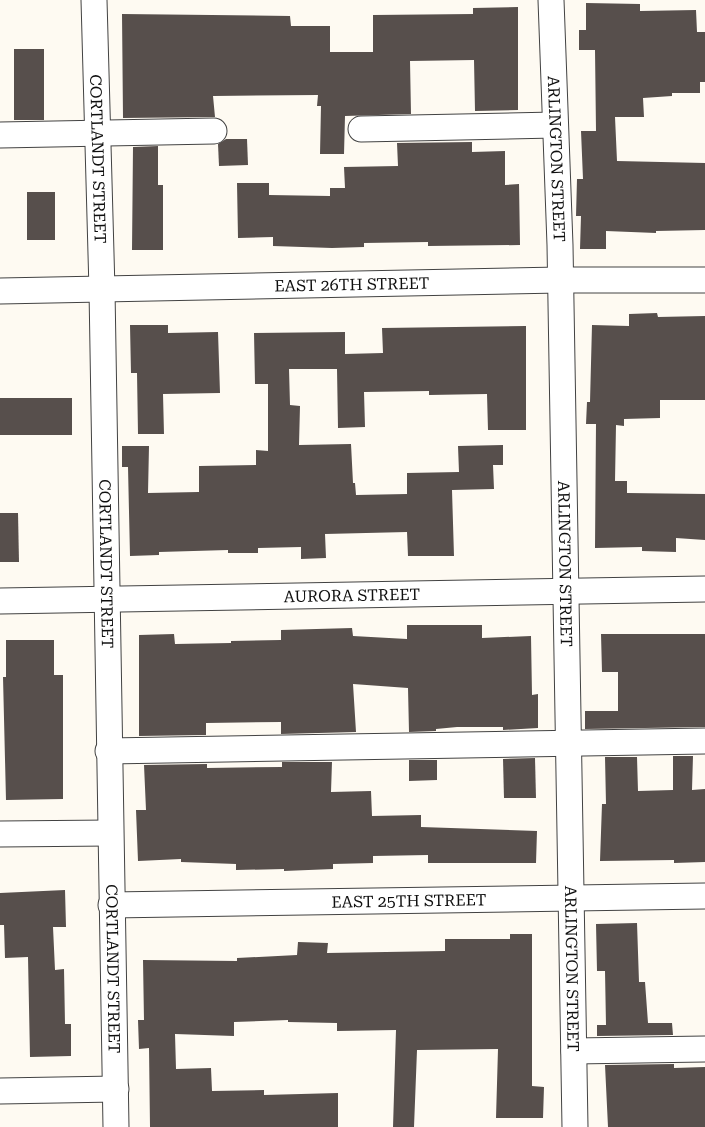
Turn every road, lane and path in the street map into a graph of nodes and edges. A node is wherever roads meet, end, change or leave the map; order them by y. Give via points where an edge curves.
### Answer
1 (94, 0) edge
2 (551, 0) edge
3 (555, 125) junction
4 (361, 129) dead end
5 (214, 131) dead end
6 (98, 133) junction
7 (0, 135) edge
8 (560, 280) junction
9 (705, 280) edge
10 (102, 290) junction
11 (0, 291) edge
12 (705, 589) edge
13 (567, 591) junction
14 (106, 599) junction
15 (0, 601) edge
16 (705, 741) edge
17 (569, 742) junction
18 (108, 751) junction
19 (110, 833) junction
20 (0, 834) edge
21 (705, 896) edge
22 (571, 898) junction
23 (111, 906) junction
24 (705, 1049) edge
25 (574, 1051) junction
26 (116, 1089) junction
27 (0, 1091) edge
28 (116, 1127) edge
29 (575, 1127) edge

1 - 6 street, CORTLANDT STREET
2 - 3 street, ARLINGTON STREET
3 - 4 street
3 - 8 street, ARLINGTON STREET
5 - 6 street
6 - 7 street
6 - 10 street, CORTLANDT STREET
8 - 9 street, EAST 26TH STREET
8 - 10 street, EAST 26TH STREET
8 - 13 street, ARLINGTON STREET
10 - 11 street, EAST 26TH STREET
10 - 14 street, CORTLANDT STREET
12 - 13 street, AURORA STREET
13 - 14 street, AURORA STREET
13 - 17 street, ARLINGTON STREET
14 - 15 street, AURORA STREET
14 - 18 street, CORTLANDT STREET
16 - 17 street
17 - 18 street
17 - 22 street, ARLINGTON STREET
18 - 19 street, CORTLANDT STREET
19 - 20 street
19 - 23 street, CORTLANDT STREET
21 - 22 street, EAST 25TH STREET
22 - 23 street, EAST 25TH STREET
22 - 25 street, ARLINGTON STREET
23 - 26 street, CORTLANDT STREET
24 - 25 street
25 - 29 street, ARLINGTON STREET
26 - 27 street
26 - 28 street, CORTLANDT STREET

